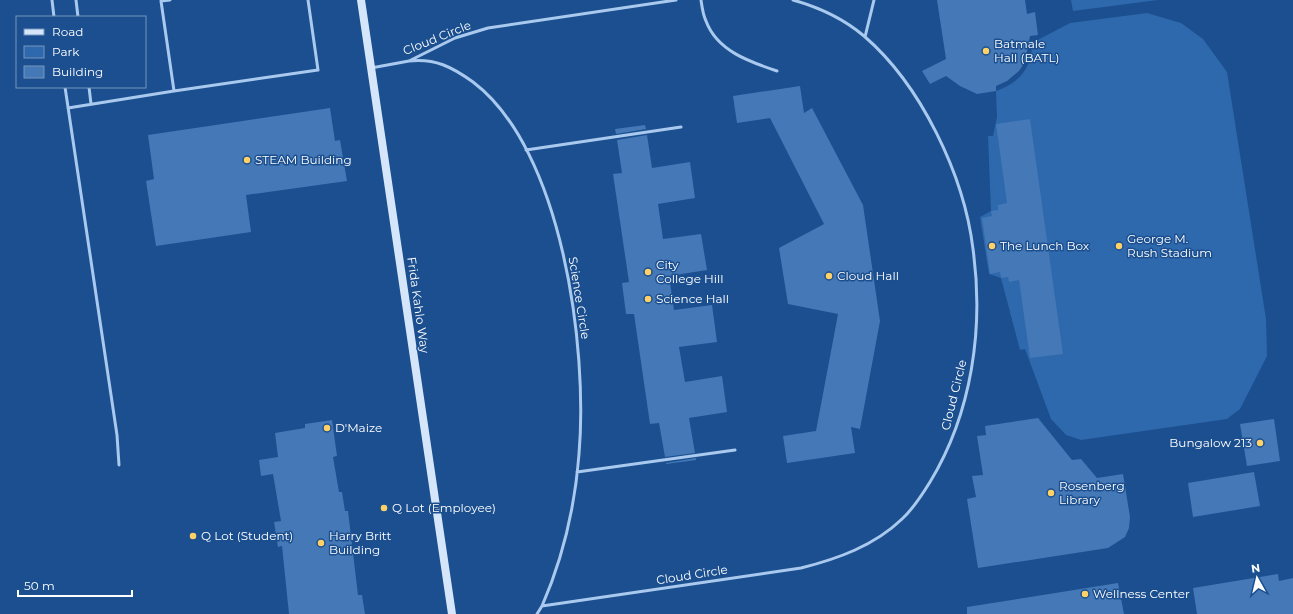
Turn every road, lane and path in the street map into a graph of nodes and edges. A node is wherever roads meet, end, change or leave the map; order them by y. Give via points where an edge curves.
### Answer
1 (52, 0) edge
2 (76, 0) edge
3 (170, 0) edge
4 (308, 0) edge
5 (361, 0) edge
6 (676, 0) edge
7 (701, 0) edge
8 (793, 0) edge
9 (874, 0) edge
10 (54, 16) edge
11 (78, 16) edge
12 (865, 37) junction
13 (409, 61) junction
14 (371, 68) junction
15 (777, 71) dead end
16 (65, 88) edge
17 (89, 88) edge
18 (174, 91) junction
19 (91, 104) junction
20 (68, 108) junction
21 (681, 127) dead end
22 (526, 150) junction
23 (735, 450) dead end
24 (119, 465) dead end
25 (577, 472) junction
26 (542, 606) junction
27 (452, 614) edge
28 (537, 614) edge

1 - 10 lane
2 - 11 lane
3 - 18 lane via 161,1
4 - 18 lane via 318,70
5 - 14 street, Frida Kahlo Way
6 - 13 lane, Cloud Circle via 488,28 455,38
7 - 15 lane via 706,22 718,41 752,63
8 - 12 lane, Cloud Circle via 840,20
9 - 12 lane
12 - 26 lane, Cloud Circle via 901,76 928,119 960,192 973,249 976,333 971,368 960,418 937,470 923,494 902,520 856,550 830,560 801,568
13 - 14 lane, Cloud Circle
13 - 22 lane, Science Circle via 424,59 443,64 462,74 480,88 500,110
14 - 27 street, Frida Kahlo Way
16 - 20 lane
17 - 19 lane
18 - 19 lane
19 - 20 lane
20 - 24 lane
21 - 22 lane
22 - 25 lane, Science Circle via 547,197 556,225 574,308 581,398
23 - 25 lane
25 - 26 lane, Science Circle via 565,541
26 - 28 lane

